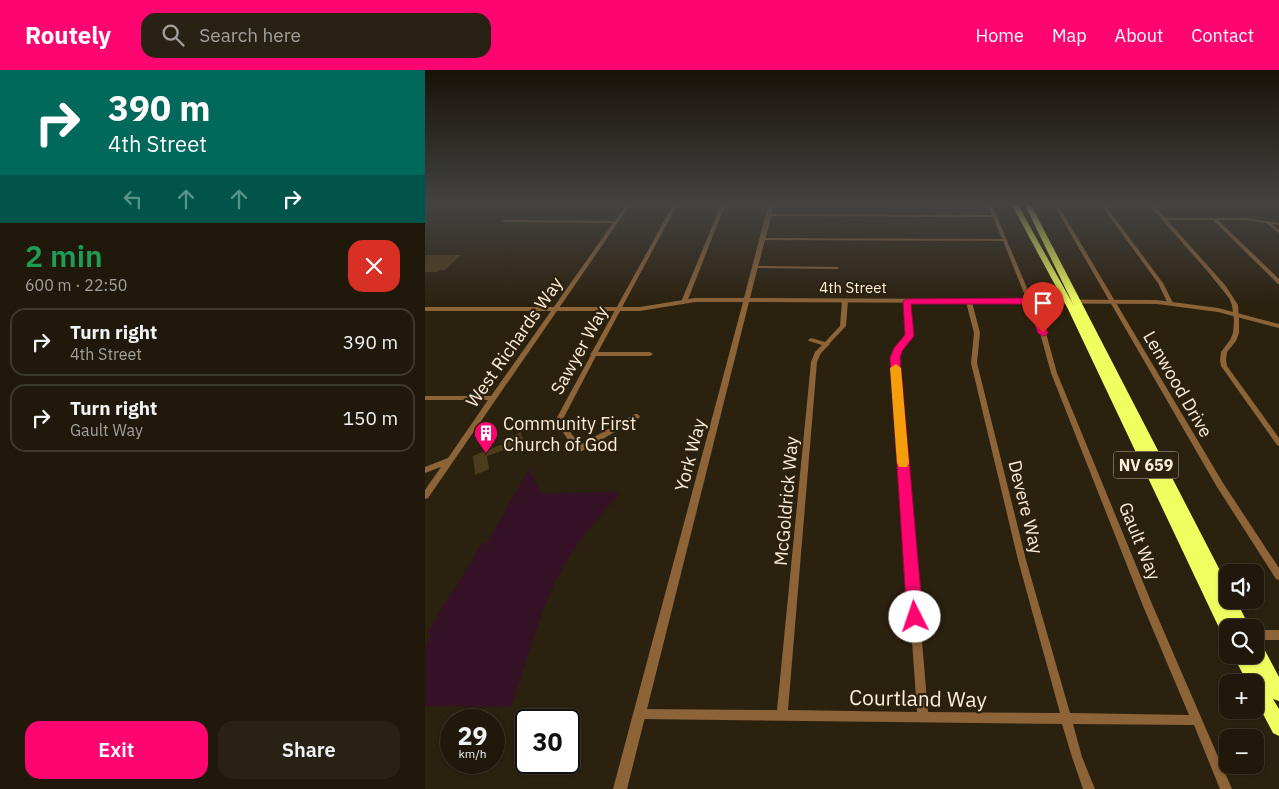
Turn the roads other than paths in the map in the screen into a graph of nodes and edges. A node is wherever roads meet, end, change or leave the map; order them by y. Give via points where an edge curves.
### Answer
1 (604, 239) edge
2 (657, 239) edge
3 (710, 239) edge
4 (763, 239) joint
5 (1035, 239) edge
6 (1044, 239) edge
7 (1076, 239) edge
8 (1128, 239) edge
9 (1180, 239) edge
10 (1234, 239) edge
11 (1005, 240) joint
12 (756, 267) junction
13 (837, 268) dead end
14 (1279, 282) edge
15 (747, 301) junction
16 (845, 301) junction
17 (907, 301) junction
18 (1030, 301) junction
19 (1072, 301) junction
20 (1112, 301) junction
21 (684, 302) junction
22 (969, 302) junction
23 (1170, 303) junction
24 (425, 309) edge
25 (555, 309) junction
26 (618, 309) junction
27 (1235, 314) junction
28 (1279, 326) edge
29 (811, 340) dead end
30 (827, 344) junction
31 (593, 354) junction
32 (650, 354) dead end
33 (425, 398) edge
34 (494, 398) junction
35 (637, 416) dead end
36 (1279, 443) edge
37 (450, 460) junction
38 (425, 470) edge
39 (425, 496) edge
40 (1279, 576) edge
41 (1219, 582) edge
42 (1222, 619) edge
43 (1264, 635) edge
44 (1279, 635) edge
45 (1246, 664) edge
46 (1263, 664) edge
47 (1279, 693) edge
48 (639, 714) junction
49 (782, 715) junction
50 (923, 717) junction
51 (1066, 718) junction
52 (1197, 720) junction
53 (1279, 727) edge
54 (620, 789) edge
55 (1089, 789) edge
56 (1225, 789) edge

1 - 25 street, West Richards Way
2 - 26 street, Sawyer Way
3 - 21 street
4 - 11 street
4 - 12 street, York Way
5 - 19 main road, NV 659
6 - 19 main road, NV 659
7 - 20 street, Lenwood Drive
8 - 23 street via 1160,283
9 - 27 street via 1231,296
10 - 14 street
11 - 18 street, Gault Way
12 - 13 street
12 - 15 street, York Way
15 - 16 street, 4th Street
15 - 21 street, 4th Street
15 - 48 street, York Way
16 - 17 street, 4th Street
16 - 30 street, McGoldrick Way via 843,326
17 - 22 street, 4th Street
17 - 50 street via 909,336 897,350 895,358
18 - 19 street, 4th Street
18 - 22 street, 4th Street
18 - 52 street, Gault Way via 1054,373
19 - 20 street, 4th Street
19 - 41 main road, NV 659
19 - 42 main road, NV 659
20 - 23 street, 4th Street
20 - 40 street, Lenwood Drive via 1220,485
21 - 26 street, 4th Street via 646,309
22 - 51 street, Devere Way via 977,333 974,363 1022,560
23 - 27 street, 4th Street
24 - 25 street, 4th Street
25 - 26 street, 4th Street
25 - 34 street, West Richards Way
26 - 31 street, Sawyer Way
27 - 28 street, 4th Street
27 - 36 street via 1235,338 1224,350 1224,366
29 - 30 street
30 - 49 street, McGoldrick Way via 818,352 814,362
31 - 32 street
31 - 35 street, Sawyer Way via 558,421 579,448
33 - 34 street
34 - 37 street, West Richards Way
37 - 38 street
37 - 39 street, West Richards Way
43 - 44 street
45 - 53 main road
46 - 47 main road
48 - 49 street, Courtland Way
48 - 54 street, York Way
49 - 50 street, Courtland Way
50 - 51 street, Courtland Way
51 - 52 street, Courtland Way
51 - 55 street, Devere Way
52 - 56 street, Gault Way

